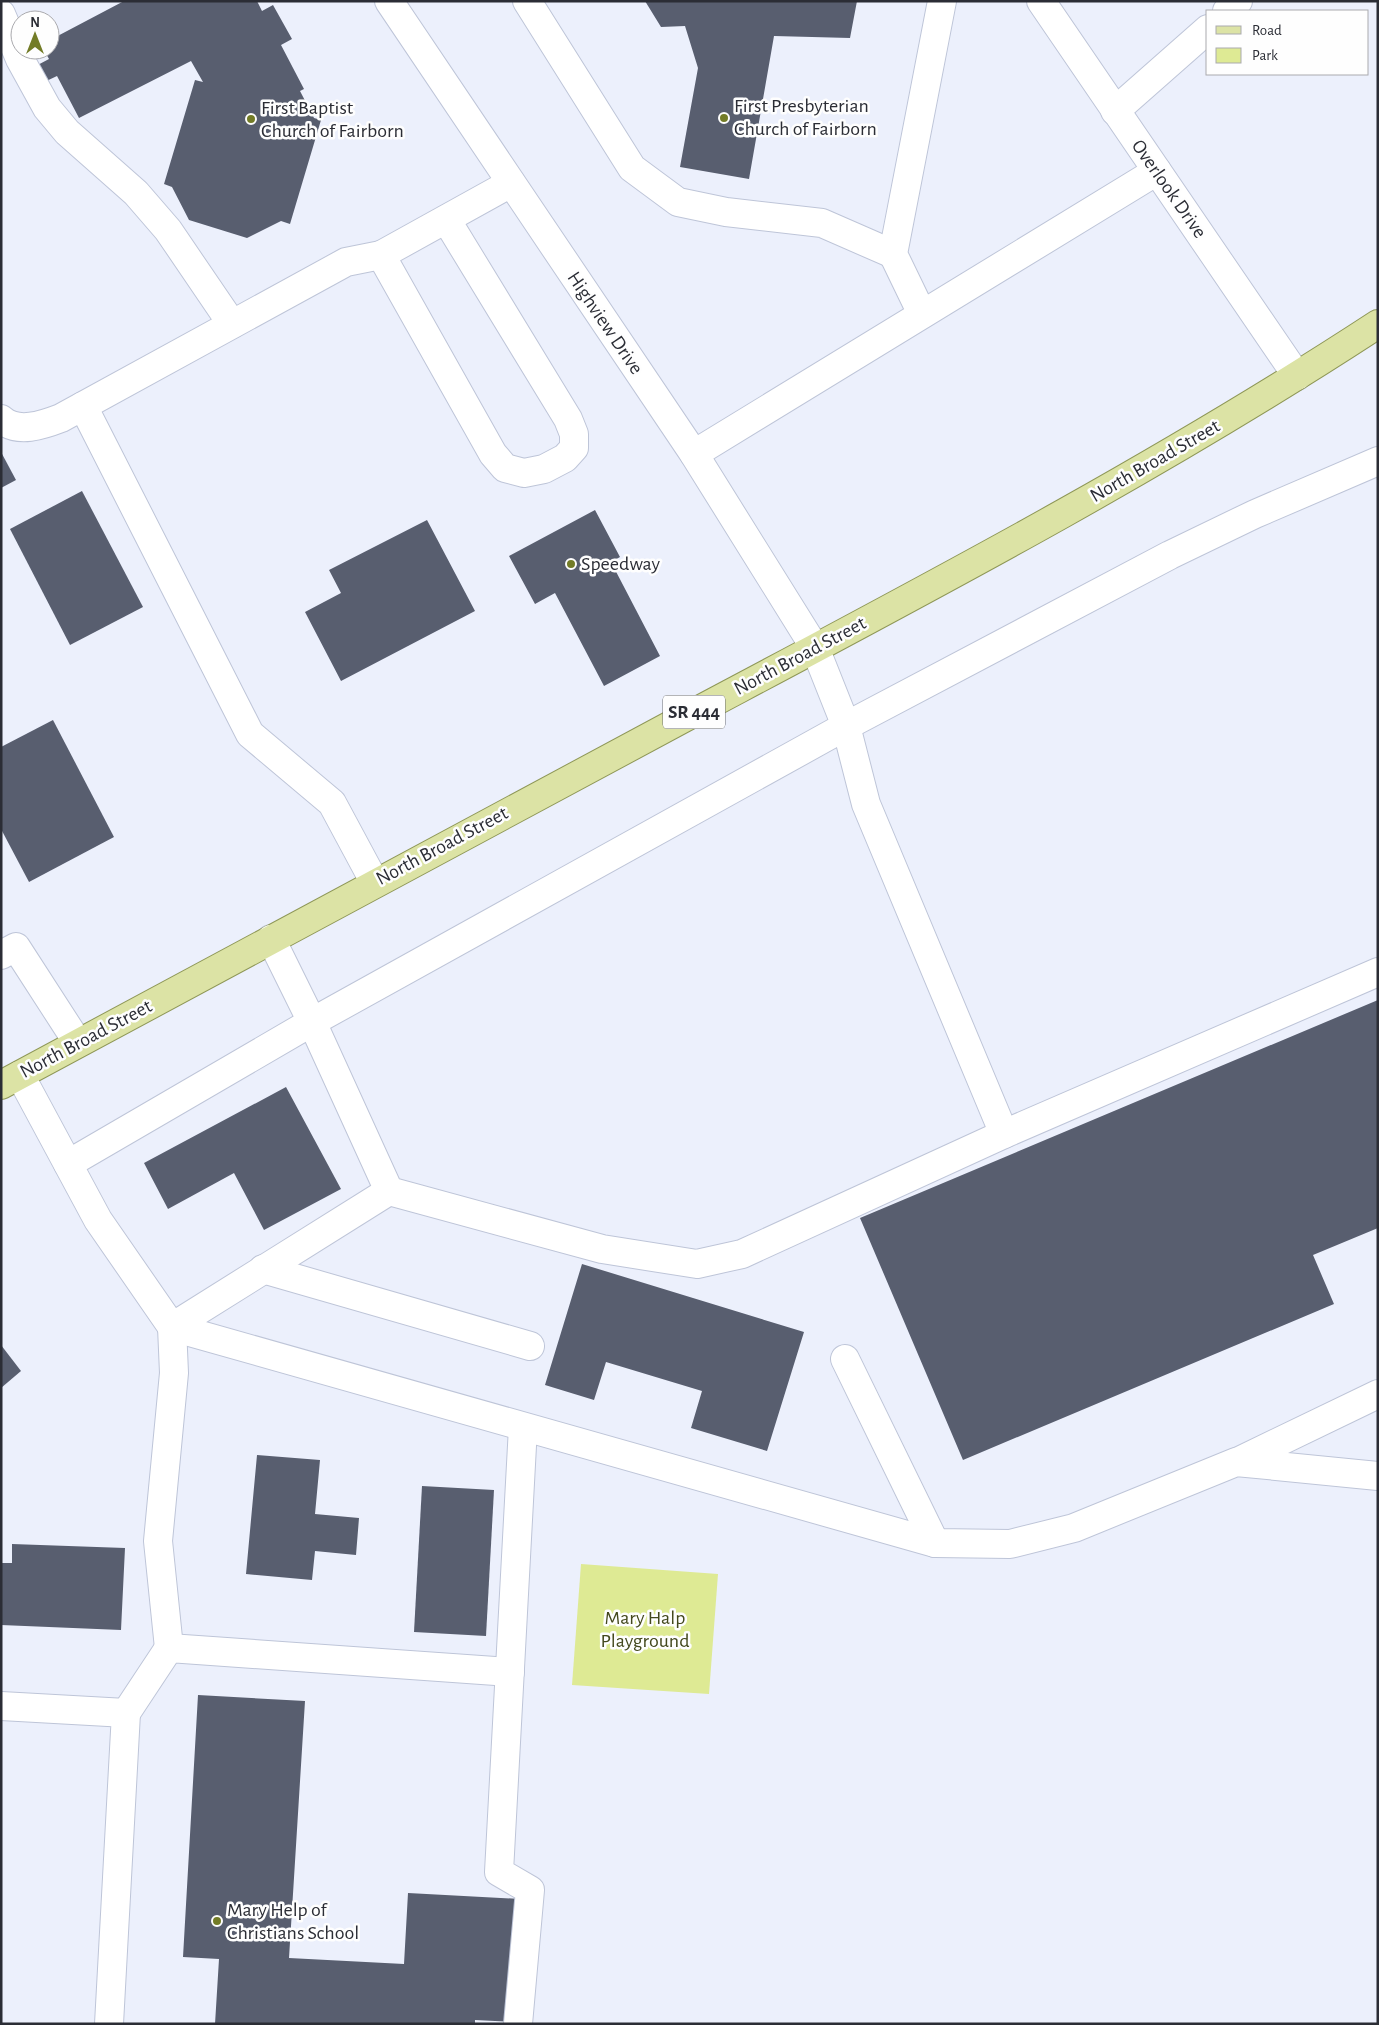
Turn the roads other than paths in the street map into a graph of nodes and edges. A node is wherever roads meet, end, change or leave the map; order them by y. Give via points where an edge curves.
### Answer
1 (389, 1) edge
2 (527, 1) edge
3 (942, 1) edge
4 (1041, 1) edge
5 (1238, 1) edge
6 (1228, 10) edge
7 (1, 14) edge
8 (1206, 30) edge
9 (1115, 111) junction
10 (1157, 171) junction
11 (511, 183) junction
12 (446, 219) junction
13 (893, 254) junction
14 (381, 255) junction
15 (922, 314) junction
16 (232, 324) junction
17 (1378, 324) edge
18 (1298, 376) junction
19 (83, 406) junction
20 (1, 419) edge
21 (694, 454) junction
22 (1378, 461) edge
23 (815, 648) junction
24 (846, 726) junction
25 (375, 883) junction
26 (271, 939) junction
27 (1, 955) edge
28 (1378, 972) edge
29 (312, 1022) junction
30 (78, 1043) junction
31 (11, 1080) edge
32 (1004, 1134) junction
33 (68, 1164) junction
34 (389, 1191) junction
35 (263, 1269) junction
36 (172, 1327) junction
37 (530, 1346) dead end
38 (845, 1359) dead end
39 (1378, 1394) edge
40 (523, 1427) junction
41 (1236, 1462) junction
42 (1378, 1476) edge
43 (935, 1543) junction
44 (169, 1648) junction
45 (510, 1672) junction
46 (1, 1706) edge
47 (126, 1713) junction
48 (109, 2024) edge
49 (518, 2024) edge

1 - 11 street, Highview Drive
2 - 13 street via 632,168 678,202 726,212 822,223
3 - 13 street
4 - 9 street, Overlook Drive
5 - 6 street
7 - 16 street via 20,59 47,108 67,132 136,193 168,230
8 - 9 street
9 - 10 street, Overlook Drive
10 - 15 street
10 - 18 street, Overlook Drive
11 - 12 street
11 - 21 street, Highview Drive
12 - 14 street
12 - 14 street via 568,419 574,434 574,448 565,458 544,469 524,473 505,468 493,454
13 - 15 street
14 - 16 street via 346,262
15 - 21 street
16 - 19 street
17 - 18 main road, North Broad Street / SR 444
18 - 23 main road, North Broad Street / SR 444 via 1050,521
19 - 20 street via 46,424 31,427 6,424
19 - 25 street via 250,734 332,803
21 - 23 street, Highview Drive
22 - 24 street via 1170,555
23 - 24 street, Highview Drive
23 - 25 main road, North Broad Street / SR 444
24 - 29 street
24 - 32 street, Highview Drive via 866,804
25 - 26 main road, North Broad Street / SR 444
26 - 29 street
26 - 30 main road, North Broad Street / SR 444
27 - 30 street via 16,947
28 - 32 street
29 - 33 street
29 - 34 street
30 - 31 main road, North Broad Street / SR 444
31 - 33 street
32 - 34 street via 742,1254 696,1264 602,1249
33 - 36 street via 98,1220
34 - 35 street
35 - 36 street
35 - 37 street
36 - 40 street
36 - 44 street via 174,1373 158,1541
38 - 43 street
39 - 41 street
40 - 43 street
40 - 45 street
41 - 42 street
41 - 43 street via 1074,1528 1010,1544
44 - 45 street
44 - 47 street
45 - 49 street via 499,1872 530,1890
46 - 47 street
47 - 48 street

